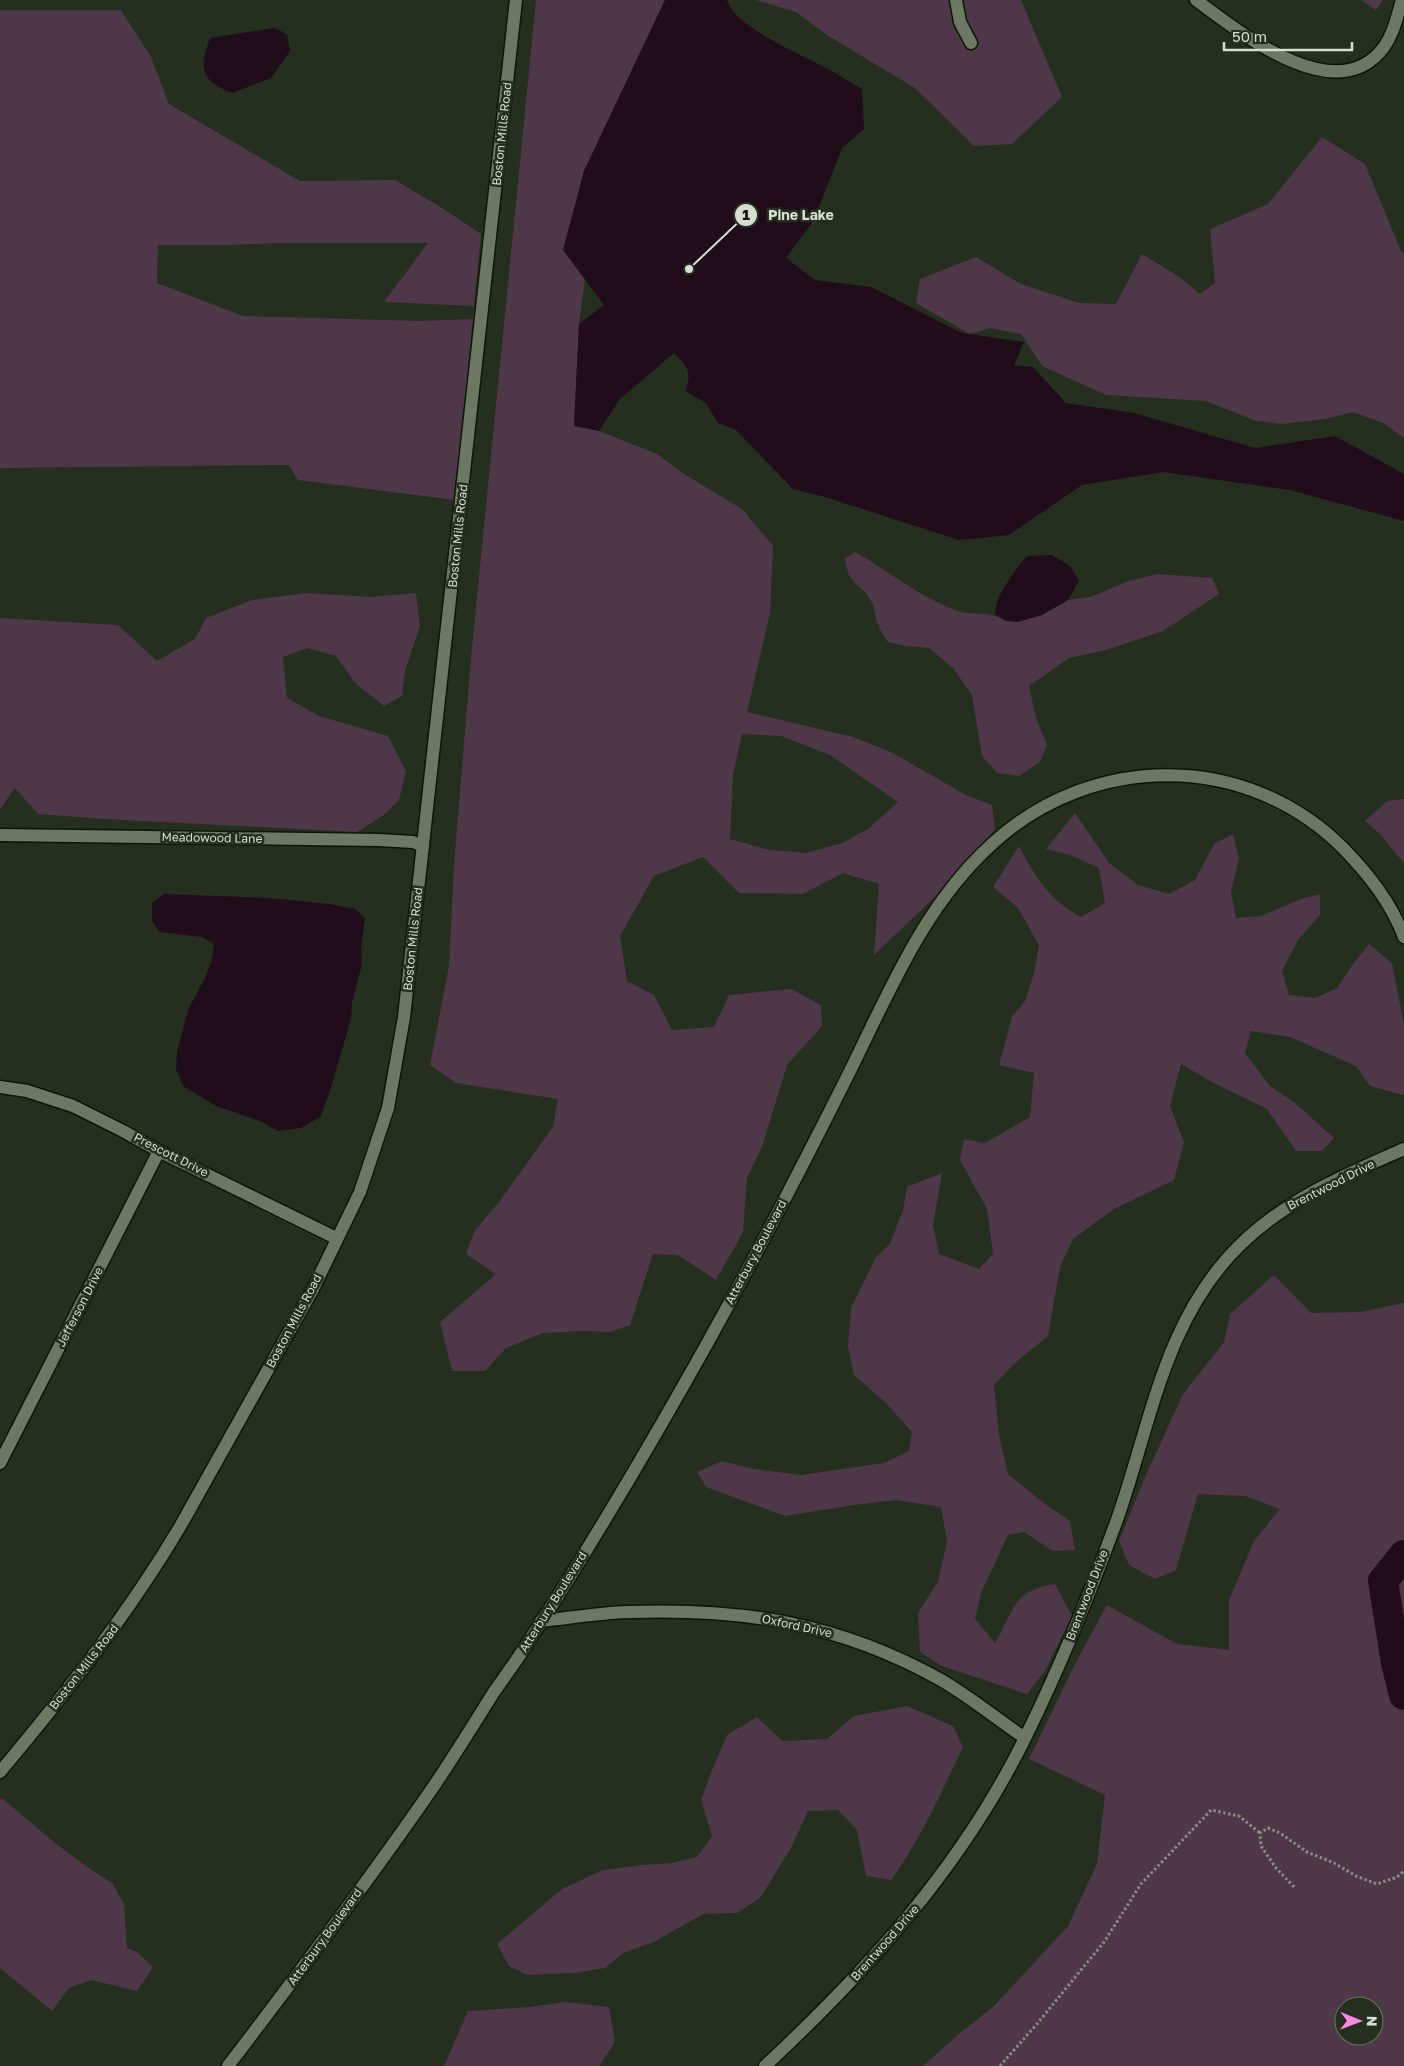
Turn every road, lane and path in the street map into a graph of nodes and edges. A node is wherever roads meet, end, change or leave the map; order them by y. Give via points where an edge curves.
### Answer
1 (516, 0) edge
2 (956, 0) edge
3 (1196, 0) edge
4 (1402, 0) edge
5 (971, 42) dead end
6 (0, 834) edge
7 (423, 846) junction
8 (1404, 938) edge
9 (0, 1087) edge
10 (1404, 1149) edge
11 (159, 1152) junction
12 (336, 1238) junction
13 (0, 1462) edge
14 (541, 1620) junction
15 (1025, 1738) junction
16 (0, 1772) edge
17 (1260, 1833) junction
18 (1404, 1871) edge
19 (1294, 1887) dead end
20 (228, 2066) edge
21 (765, 2066) edge
22 (1000, 2066) edge

1 - 7 street, Boston Mills Road
2 - 5 street via 960,22
3 - 4 street via 1249,40 1318,69 1336,72 1364,64 1384,48
6 - 7 street, Meadowood Lane via 379,840 413,842
7 - 12 street, Boston Mills Road via 393,1087 360,1192
8 - 14 street, Atterbury Boulevard via 1397,918 1380,891 1333,838 1306,817 1238,785 1203,777 1133,777 1091,786 1056,801 1006,832 963,872 941,900 896,976 806,1160 707,1343 614,1505
9 - 11 street, Prescott Drive via 27,1091 73,1106
10 - 15 street, Brentwood Drive via 1344,1175 1273,1216 1239,1246 1210,1280 1180,1328 1080,1616
11 - 12 street, Prescott Drive
11 - 13 street, Jefferson Drive
12 - 16 street, Boston Mills Road via 309,1298 160,1560 90,1662
14 - 15 street, Oxford Drive via 626,1612 688,1612 729,1614 802,1625 862,1642 890,1654 941,1680
14 - 20 street, Atterbury Boulevard via 431,1790 333,1928
15 - 21 street, Brentwood Drive via 980,1817 908,1919 854,1980
17 - 18 path via 1268,1828 1307,1852 1377,1884
17 - 19 path via 1261,1846
17 - 22 path via 1239,1816 1211,1810 1140,1884 1104,1942

